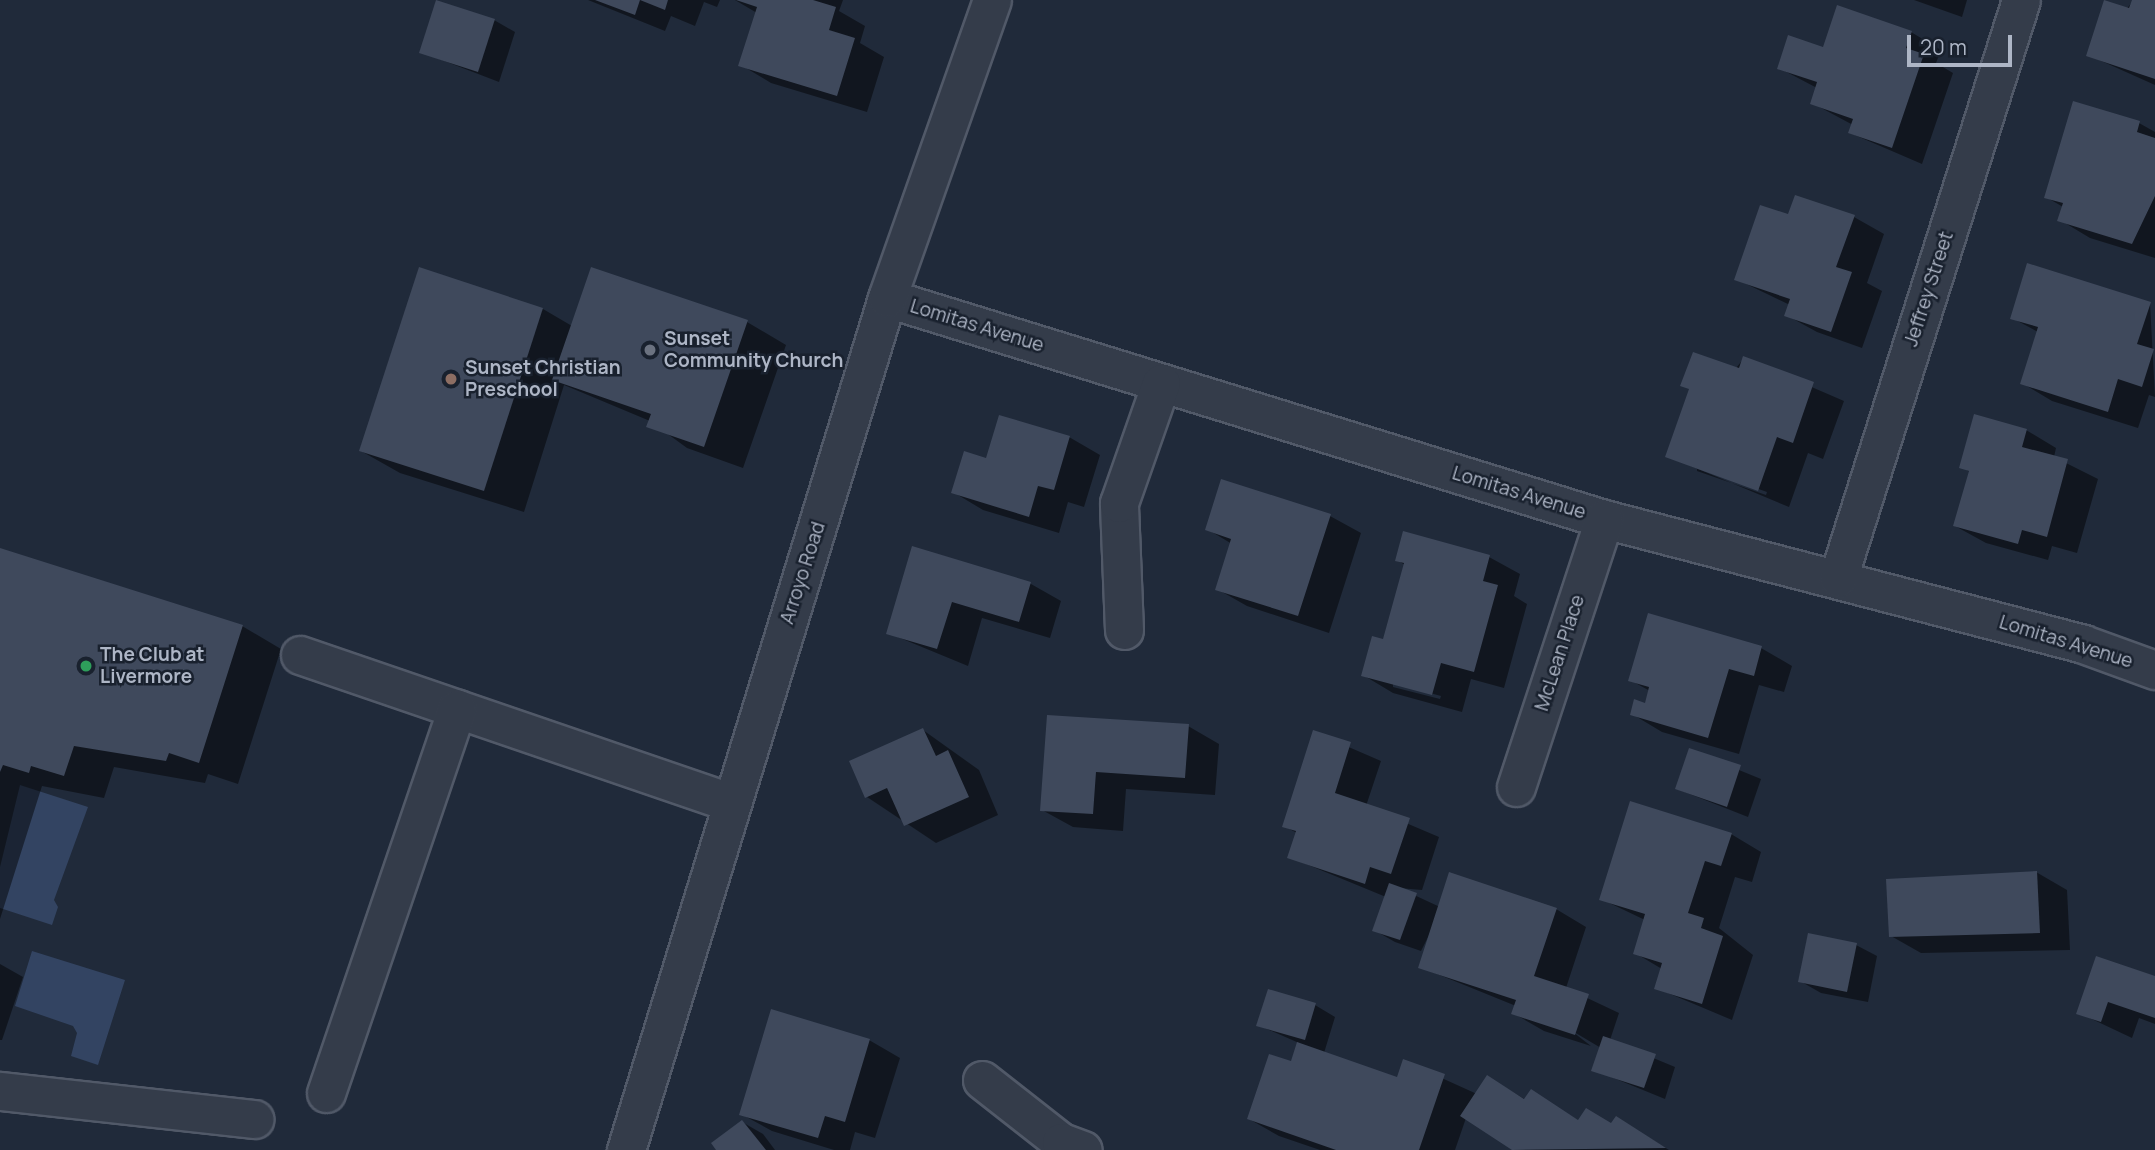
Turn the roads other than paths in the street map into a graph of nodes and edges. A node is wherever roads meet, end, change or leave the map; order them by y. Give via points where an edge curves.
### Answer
1 (992, 0) edge
2 (2021, 0) edge
3 (887, 298) junction
4 (1161, 383) junction
5 (1604, 519) junction
6 (1838, 578) junction
7 (1124, 630) dead end
8 (300, 655) dead end
9 (2155, 670) edge
10 (457, 709) junction
11 (1516, 787) dead end
12 (730, 802) junction
13 (982, 1080) dead end
14 (0, 1090) edge
15 (326, 1093) dead end
16 (254, 1119) dead end
17 (626, 1150) edge
18 (1083, 1150) edge

1 - 3 street, Arroyo Road
2 - 6 street, Jeffrey Street
3 - 4 street, Lomitas Avenue
3 - 12 street, Arroyo Road
4 - 5 street, Lomitas Avenue
4 - 7 street via 1119,503
5 - 6 street, Lomitas Avenue
5 - 11 street, McLean Place
6 - 9 street, Lomitas Avenue via 2083,644
8 - 10 street
10 - 12 street
10 - 15 street
12 - 17 street, Arroyo Road
13 - 18 street via 1061,1143
14 - 16 street

